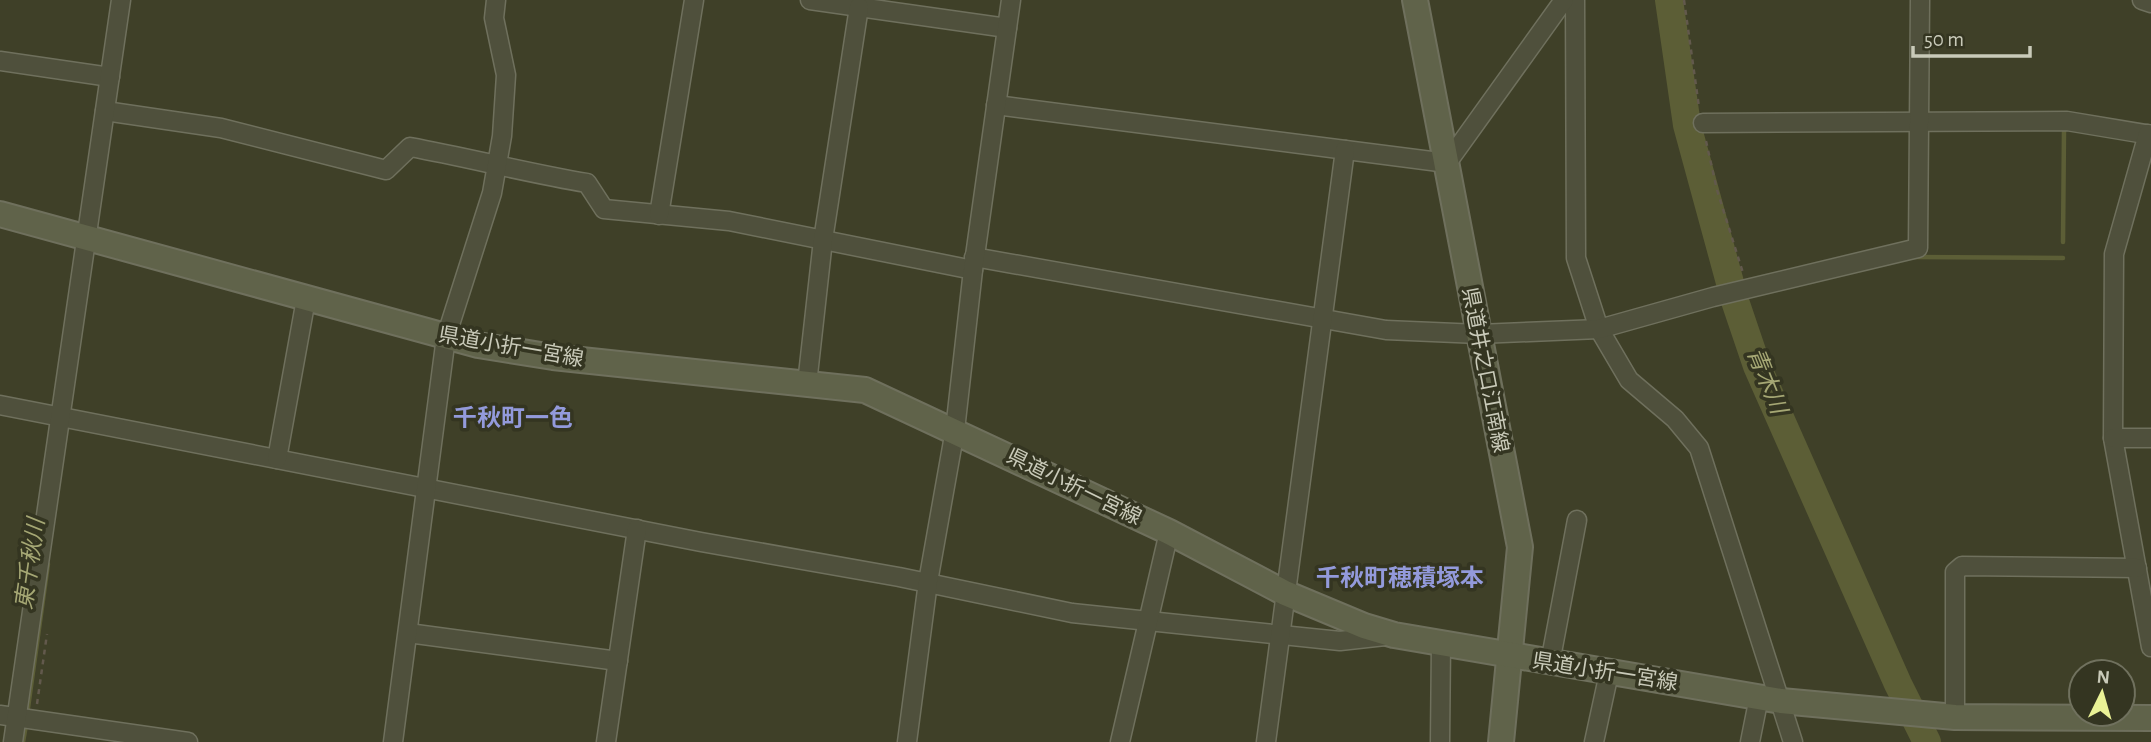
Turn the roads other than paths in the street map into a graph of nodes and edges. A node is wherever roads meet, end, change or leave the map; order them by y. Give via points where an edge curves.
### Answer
1 (121, 0) edge
2 (496, 0) edge
3 (694, 0) edge
4 (815, 0) edge
5 (1011, 0) edge
6 (1415, 0) edge
7 (1564, 0) edge
8 (1575, 0) edge
9 (1920, 0) edge
10 (2142, 0) edge
11 (2151, 3) edge
12 (859, 7) junction
13 (1007, 28) junction
14 (0, 61) edge
15 (110, 78) junction
16 (996, 105) junction
17 (105, 111) junction
18 (1703, 123) road end
19 (1919, 125) junction
20 (2150, 134) edge
21 (1345, 150) junction
22 (1447, 163) junction
23 (497, 165) junction
24 (0, 214) edge
25 (659, 215) junction
26 (86, 238) junction
27 (823, 240) junction
28 (974, 264) junction
29 (306, 299) junction
30 (1324, 318) junction
31 (1599, 329) junction
32 (1479, 334) junction
33 (446, 337) junction
34 (807, 384) junction
35 (0, 405) edge
36 (59, 416) junction
37 (955, 430) junction
38 (2113, 438) junction
39 (2151, 438) edge
40 (277, 459) junction
41 (428, 487) junction
42 (1577, 520) dead end
43 (637, 529) junction
44 (1170, 532) junction
45 (2137, 568) junction
46 (928, 582) junction
47 (1285, 593) junction
48 (1147, 622) junction
49 (408, 633) junction
50 (1278, 635) junction
51 (1394, 635) junction
52 (1441, 643) junction
53 (2151, 647) edge
54 (1511, 657) junction
55 (618, 661) junction
56 (1550, 663) junction
57 (1609, 673) junction
58 (1770, 699) junction
59 (8, 716) edge
60 (1947, 716) junction
61 (2151, 718) edge
62 (13, 742) edge
63 (188, 742) edge
64 (393, 742) edge
65 (606, 742) edge
66 (907, 742) edge
67 (1120, 742) edge
68 (1266, 742) edge
69 (1440, 742) edge
70 (1501, 742) edge
71 (1594, 742) edge
72 (1750, 742) edge
73 (1793, 742) edge

1 - 15 street
2 - 23 street via 494,18 506,75
3 - 25 street
4 - 12 street
5 - 13 street
6 - 22 main road, 県道井之口江南線
7 - 22 street
8 - 31 street via 1576,258
9 - 19 street
10 - 11 street
12 - 13 street
12 - 27 street
13 - 16 street
14 - 15 street
15 - 17 street
16 - 21 street
16 - 28 street
17 - 23 street via 221,128 386,170 410,147
17 - 26 street
18 - 19 street
19 - 20 street via 2067,121
19 - 31 street via 1918,248
20 - 38 street via 2114,254
21 - 22 street
21 - 30 street
22 - 32 main road, 県道井之口江南線
23 - 25 street via 587,183 604,209
23 - 33 street
24 - 26 main road, 県道小折一宮線
25 - 27 street via 729,221
26 - 29 main road, 県道小折一宮線
26 - 36 street
27 - 28 street
27 - 34 street
28 - 30 street
28 - 37 street
29 - 33 main road, 県道小折一宮線
29 - 40 street
30 - 32 street via 1386,330
30 - 47 street
31 - 32 street
31 - 58 street via 1629,380 1675,419 1699,448
32 - 54 main road, 県道井之口江南線 via 1520,547
33 - 34 main road, 県道小折一宮線 via 554,357
33 - 41 street
34 - 37 main road, 県道小折一宮線 via 865,390
35 - 36 street
36 - 40 street
36 - 59 street
37 - 44 main road, 県道小折一宮線
37 - 46 street
38 - 39 street
38 - 45 street
40 - 41 street
41 - 43 street
41 - 49 street
42 - 56 street
43 - 46 street
43 - 55 street
44 - 47 main road, 県道小折一宮線
44 - 48 street
45 - 53 street
45 - 60 street via 1962,566 1955,572
46 - 48 street via 1072,613
46 - 66 street
47 - 50 street
47 - 51 main road, 県道小折一宮線
48 - 50 street
48 - 67 street
49 - 55 street
49 - 64 street
50 - 51 street via 1340,641
50 - 68 street
51 - 52 main road, 県道小折一宮線
52 - 54 main road, 県道小折一宮線
52 - 69 street
54 - 56 main road, 県道小折一宮線
54 - 70 main road, 県道井之口江南線
55 - 65 street
56 - 57 main road, 県道小折一宮線
57 - 58 main road, 県道小折一宮線
57 - 71 street
58 - 60 main road, 県道小折一宮線
58 - 72 street
58 - 73 street
59 - 62 street
59 - 63 street
60 - 61 main road, 県道小折一宮線

